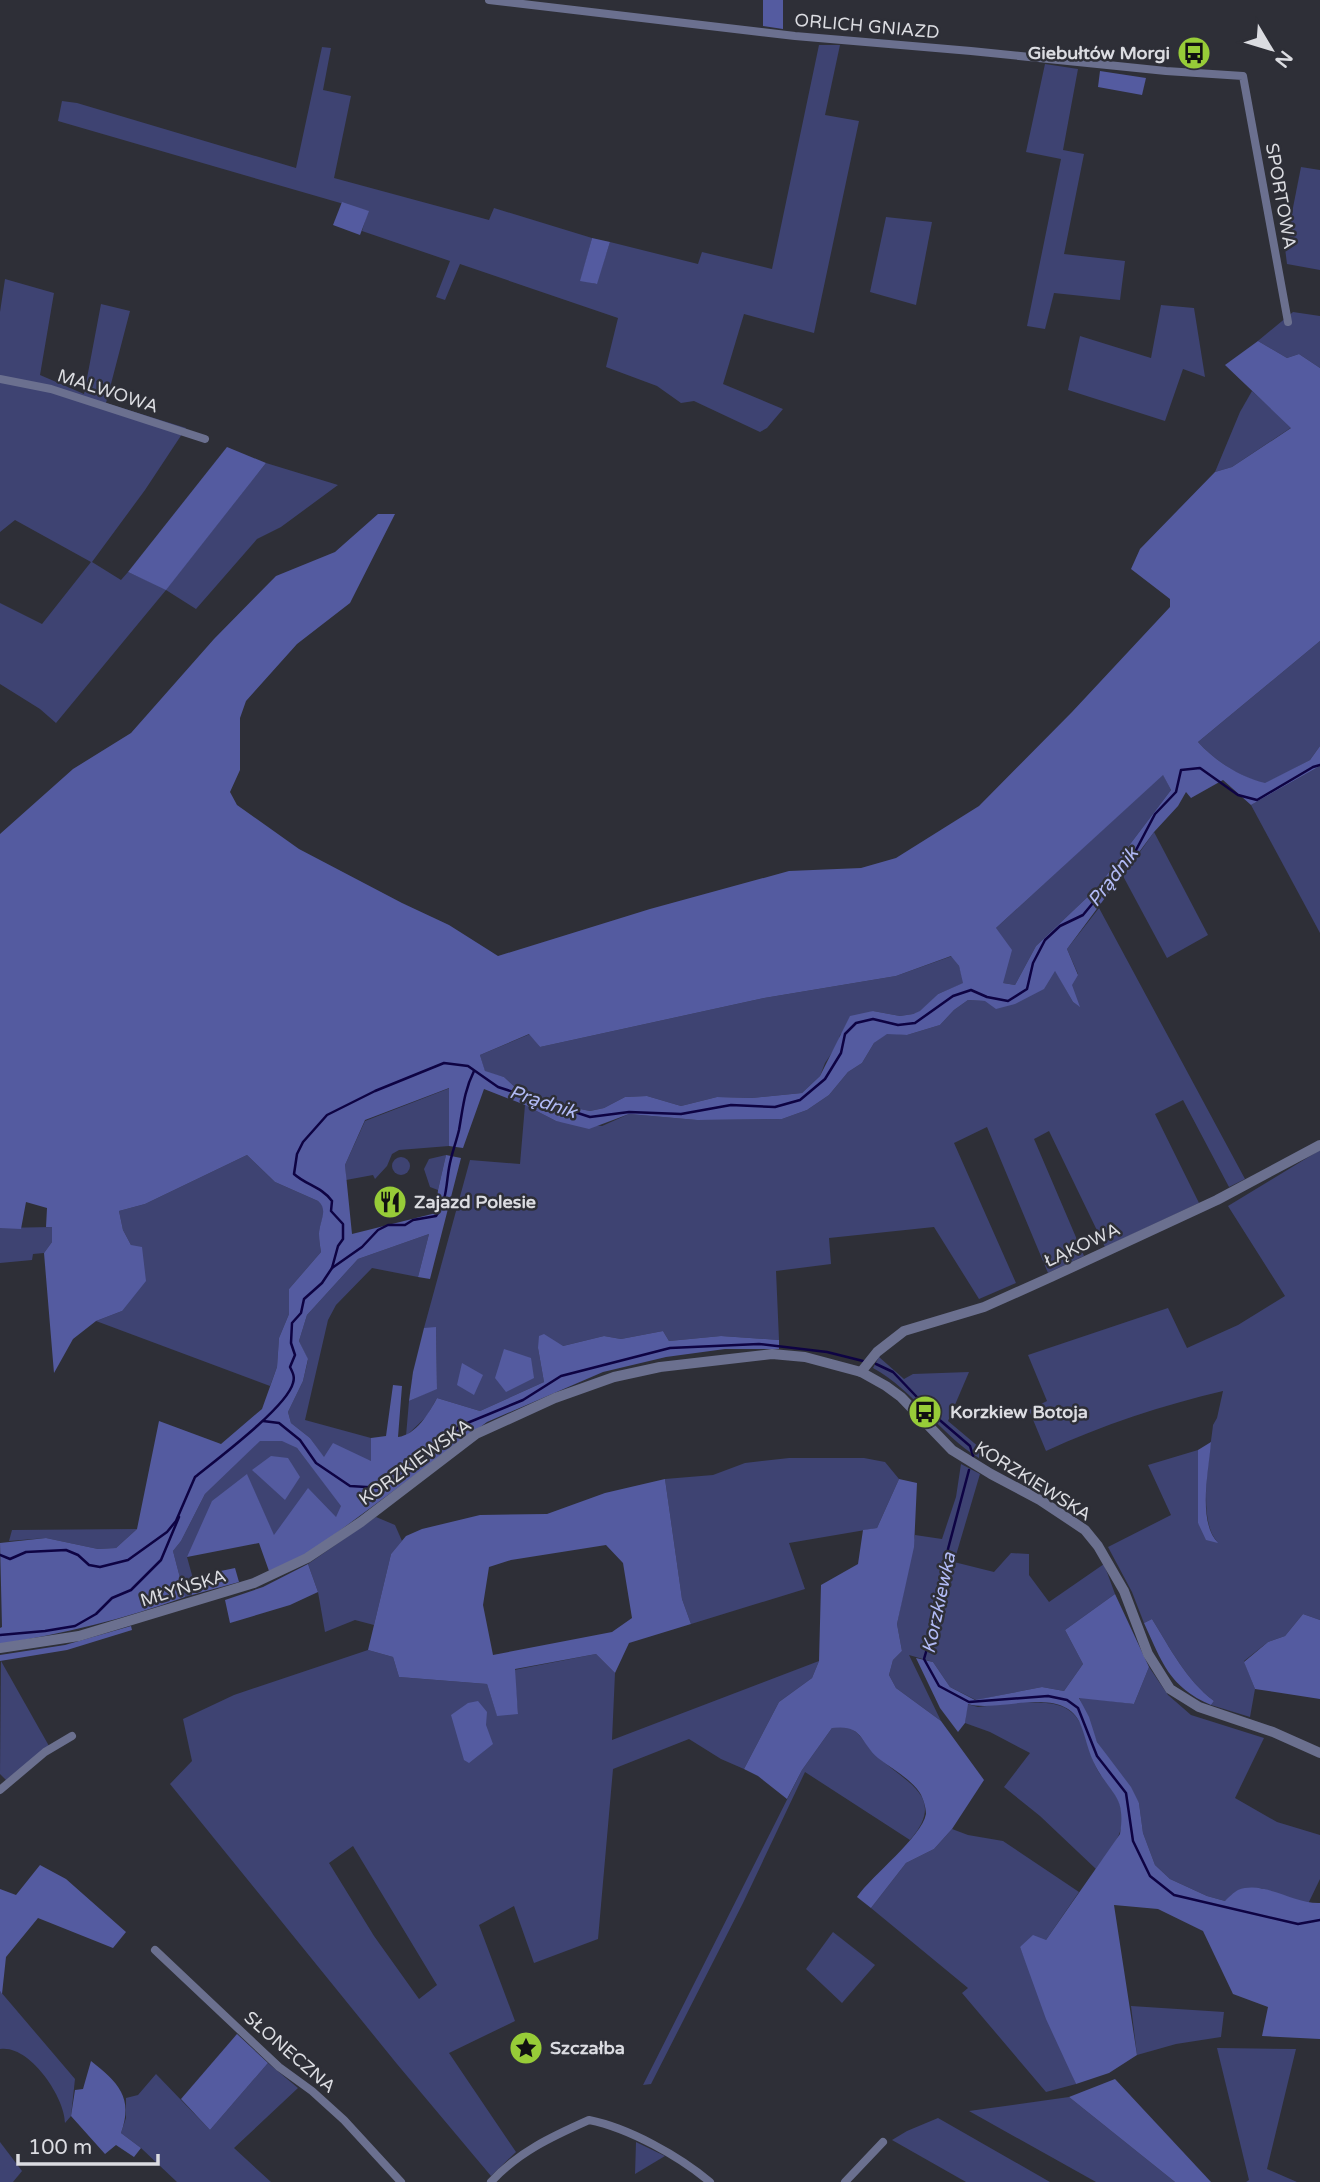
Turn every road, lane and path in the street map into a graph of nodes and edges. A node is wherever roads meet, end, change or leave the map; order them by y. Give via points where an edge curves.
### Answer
1 (489, 0) edge
2 (1243, 76) joint
3 (1288, 322) dead end
4 (0, 379) edge
5 (205, 439) dead end
6 (1320, 1145) edge
7 (861, 1372) junction
8 (361, 1522) joint
9 (0, 1648) edge
10 (72, 1736) dead end
11 (1320, 1753) edge
12 (0, 1790) edge
13 (155, 1950) dead end
14 (883, 2142) dead end
15 (401, 2182) edge
16 (491, 2182) edge
17 (710, 2182) edge
18 (845, 2182) edge

1 - 2 street, ORLICH GNIAZD via 795,36
2 - 3 street, SPORTOWA
4 - 5 street, MALWOWA via 51,389
6 - 7 street, ŁĄKOWA via 1217,1200 984,1307 904,1331
7 - 8 street, KORZKIEWSKA via 772,1354 688,1362 614,1377 476,1434
7 - 11 street, KORZKIEWSKA via 901,1397 953,1450 1085,1530 1124,1591 1148,1654 1170,1689 1199,1707
8 - 9 street, MŁYŃSKA via 307,1558 254,1583 79,1636
10 - 12 street
13 - 15 street, SŁONECZNA via 279,2067 344,2120
14 - 18 street
16 - 17 street via 513,2160 589,2120 647,2143 691,2166

